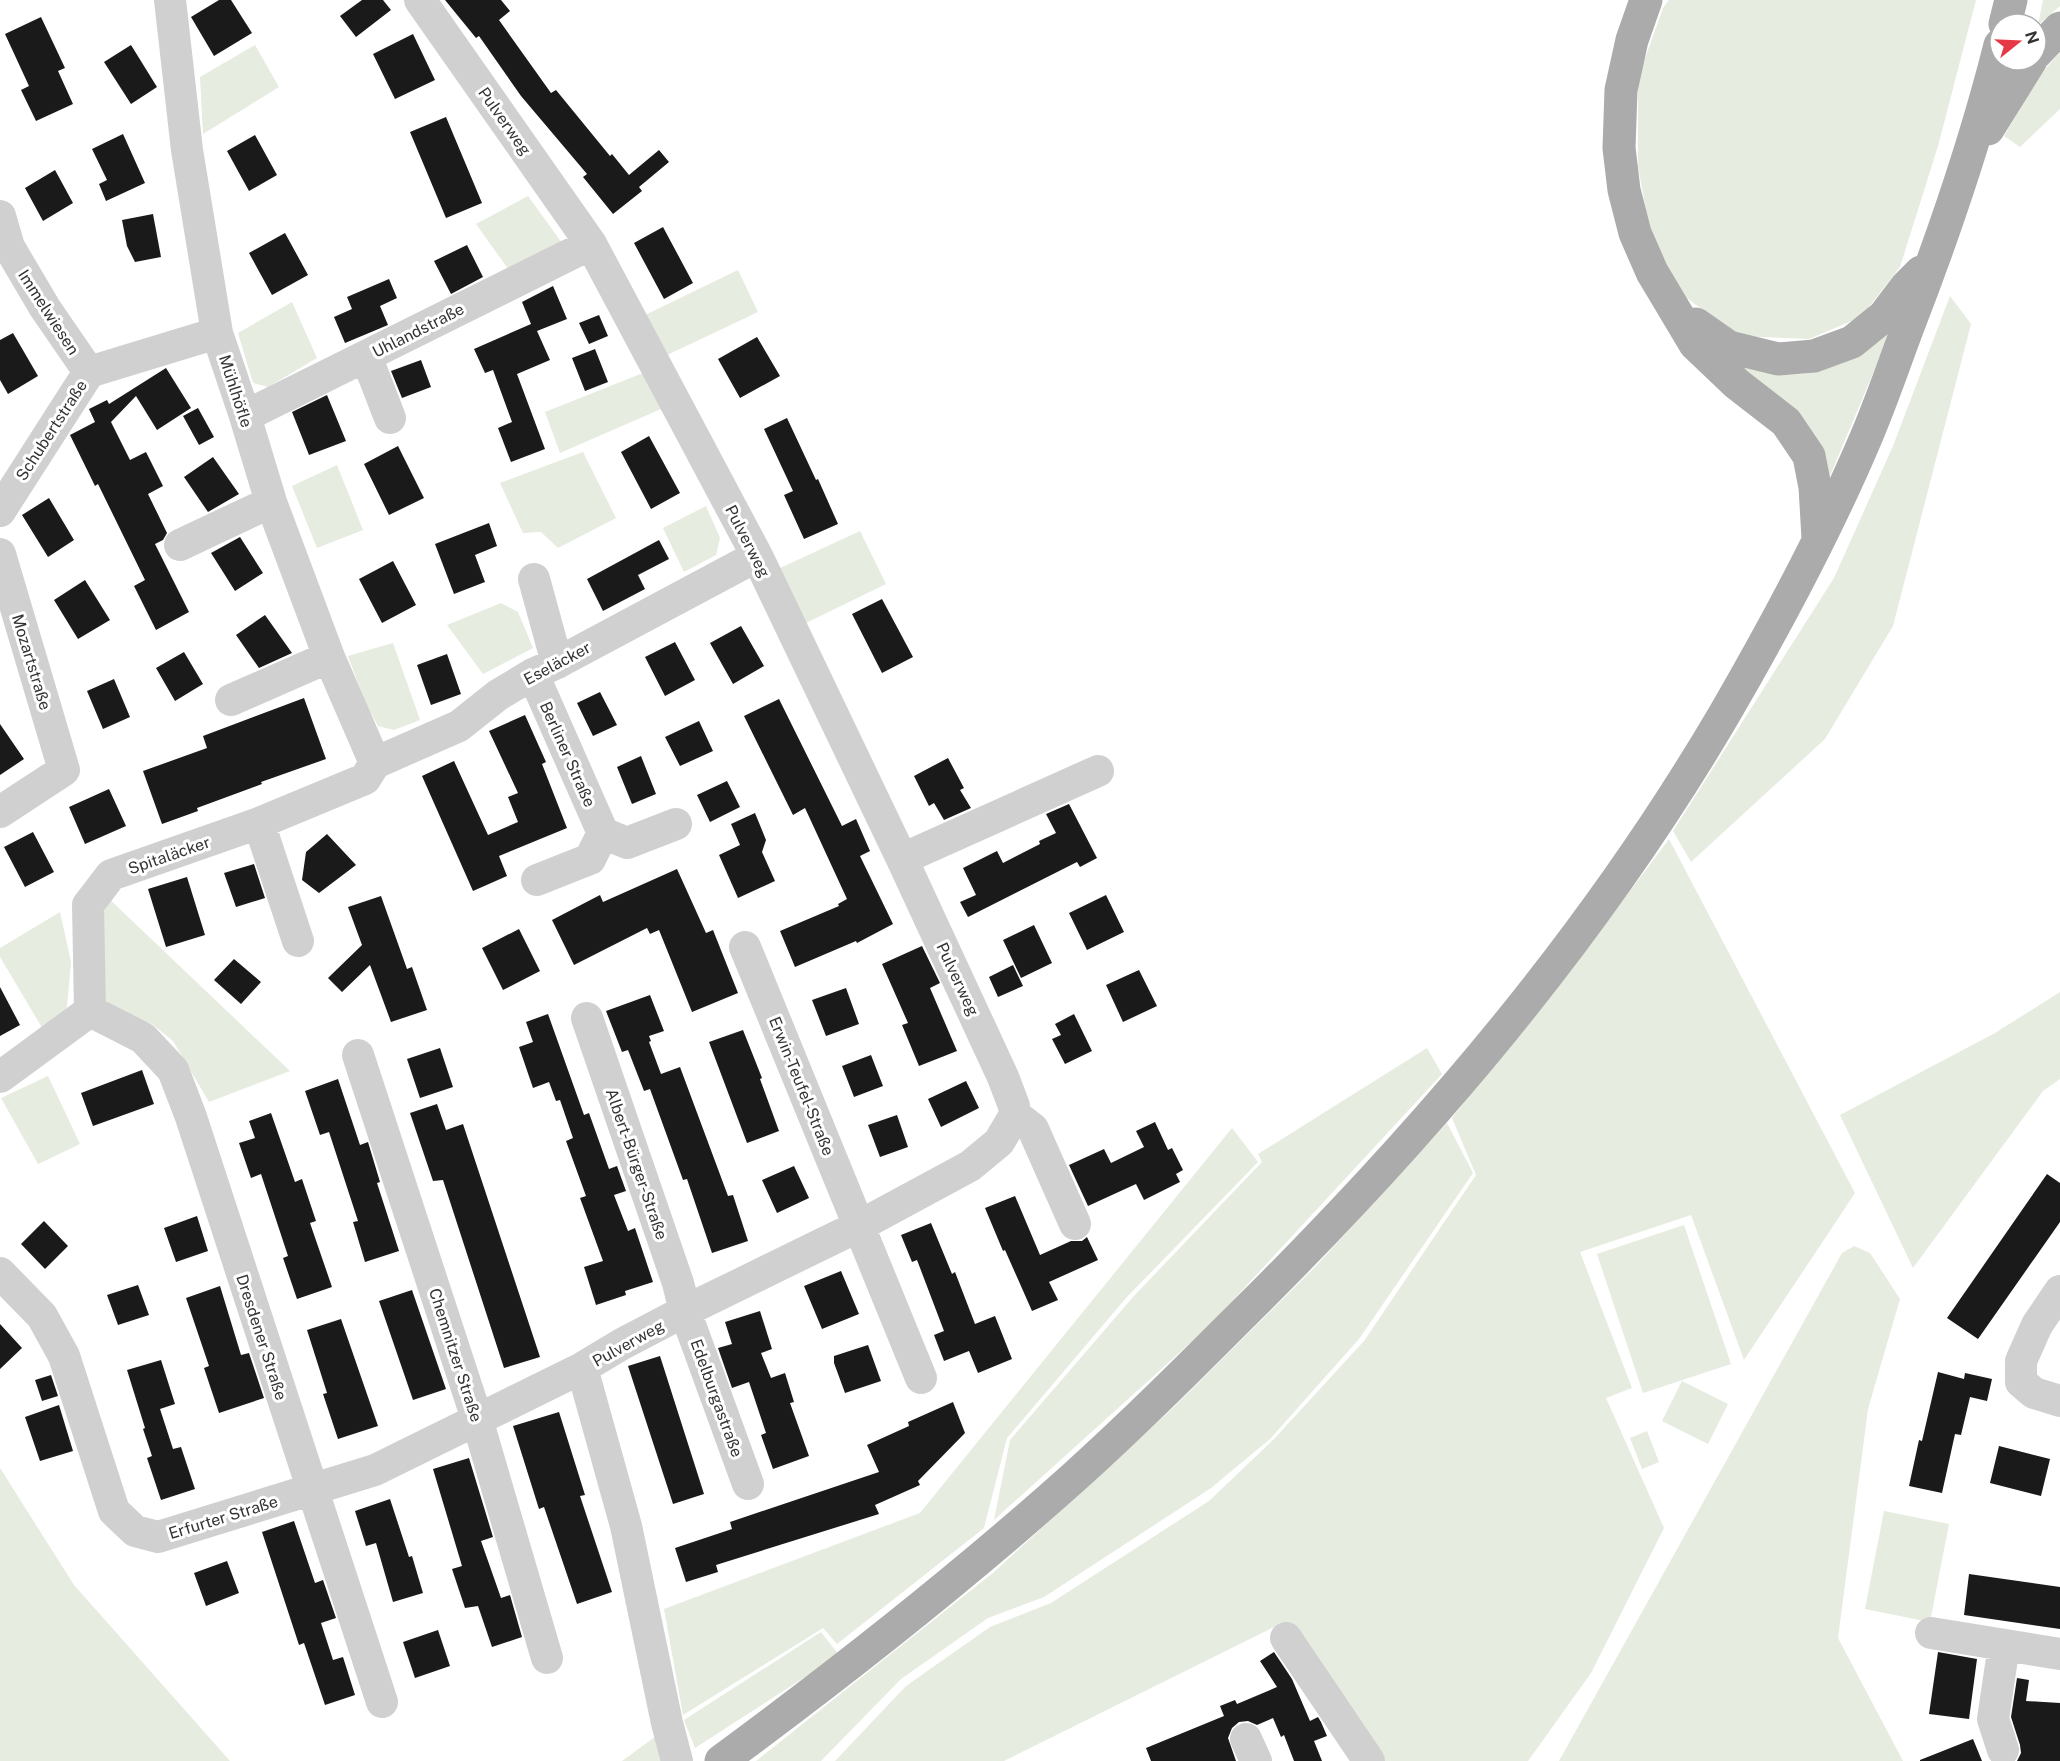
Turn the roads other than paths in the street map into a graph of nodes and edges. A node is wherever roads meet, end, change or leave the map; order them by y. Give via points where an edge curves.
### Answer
1 (170, 0) edge
2 (420, 0) edge
3 (1646, 0) edge
4 (2060, 28) edge
5 (2048, 40) edge
6 (1993, 72) edge
7 (2023, 72) edge
8 (1970, 155) junction
9 (0, 216) edge
10 (591, 244) junction
11 (1935, 258) junction
12 (1674, 309) junction
13 (217, 333) junction
14 (366, 356) junction
15 (89, 372) junction
16 (245, 416) junction
17 (390, 418) dead end
18 (271, 502) junction
19 (0, 511) edge
20 (1818, 539) junction
21 (180, 545) dead end
22 (0, 554) edge
23 (757, 556) junction
24 (534, 579) dead end
25 (329, 657) junction
26 (545, 669) junction
27 (231, 700) dead end
28 (370, 771) junction
29 (1098, 771) dead end
30 (0, 812) edge
31 (259, 824) junction
32 (676, 824) dead end
33 (603, 833) junction
34 (902, 859) junction
35 (537, 880) dead end
36 (298, 941) dead end
37 (745, 947) dead end
38 (90, 1011) junction
39 (587, 1018) dead end
40 (358, 1055) dead end
41 (0, 1077) edge
42 (1015, 1115) junction
43 (1075, 1224) dead end
44 (859, 1226) junction
45 (0, 1273) edge
46 (2060, 1291) edge
47 (685, 1311) junction
48 (582, 1368) junction
49 (921, 1378) dead end
50 (2060, 1401) edge
51 (477, 1419) junction
52 (748, 1484) dead end
53 (312, 1490) junction
54 (1932, 1633) dead end
55 (1286, 1638) dead end
56 (2004, 1645) junction
57 (2060, 1654) edge
58 (547, 1658) dead end
59 (382, 1702) dead end
60 (2003, 1750) dead end
61 (724, 1759) edge
62 (677, 1761) edge
63 (1369, 1761) edge

1 - 13 street, Mühlhöfle via 187,150
2 - 10 street, Pulverweg
3 - 12 main road via 1621,90 1619,148 1635,233
4 - 5 main road
6 - 8 main road
7 - 8 main road
8 - 11 main road
9 - 15 street, Immelwiesen via 9,247
10 - 14 street, Uhlandstraße
10 - 23 street, Pulverweg
11 - 12 main road via 1884,316 1852,342 1814,356 1778,358 1729,347
11 - 20 main road via 1865,440
12 - 20 main road via 1695,344 1737,384 1786,422 1809,456
13 - 15 street, Schubertstraße
13 - 16 street, Mühlhöfle
14 - 16 street, Uhlandstraße
14 - 17 street
15 - 19 street, Schubertstraße
16 - 18 street, Mühlhöfle
18 - 21 street
18 - 25 street, Mühlhöfle
20 - 61 main road via 1725,713 1577,936 1480,1060 1326,1232 1074,1477 855,1661
22 - 30 street, Mozartstraße via 64,770
23 - 26 street, Eseläcker
23 - 34 street, Pulverweg
24 - 26 street, Berliner Straße
25 - 27 street
25 - 28 street, Mühlhöfle
26 - 28 street, Eseläcker via 498,696 459,726
26 - 33 street, Berliner Straße
28 - 31 street, Spitaläcker
29 - 34 street
31 - 36 street
31 - 38 street, Spitaläcker via 111,875 88,905
32 - 33 street via 627,843
33 - 35 street via 590,859
34 - 42 street, Pulverweg via 1003,1077
37 - 44 street, Erwin-Teufel-Straße
38 - 41 street
38 - 53 street, Dresdener Straße via 143,1038 173,1070
39 - 47 street, Albert-Bürger-Straße
40 - 51 street, Chemnitzer Straße
42 - 43 street, Pulverweg via 1033,1129
42 - 44 street, Pulverweg via 999,1142 970,1166
44 - 47 street, Pulverweg
44 - 49 street, Erwin-Teufel-Straße
45 - 53 street, Erfurter Straße via 42,1317 64,1356 114,1511 135,1531 158,1537
46 - 50 street via 2037,1325 2021,1361 2021,1382 2034,1393
47 - 48 street, Pulverweg
47 - 52 street, Edelburgastraße
48 - 51 street, Erfurter Straße
48 - 62 street, Pulverweg via 626,1526
51 - 53 street, Erfurter Straße via 375,1470
51 - 58 street, Chemnitzer Straße
53 - 59 street, Dresdener Straße
54 - 56 street
55 - 63 street
56 - 57 street
56 - 60 street via 1993,1719

